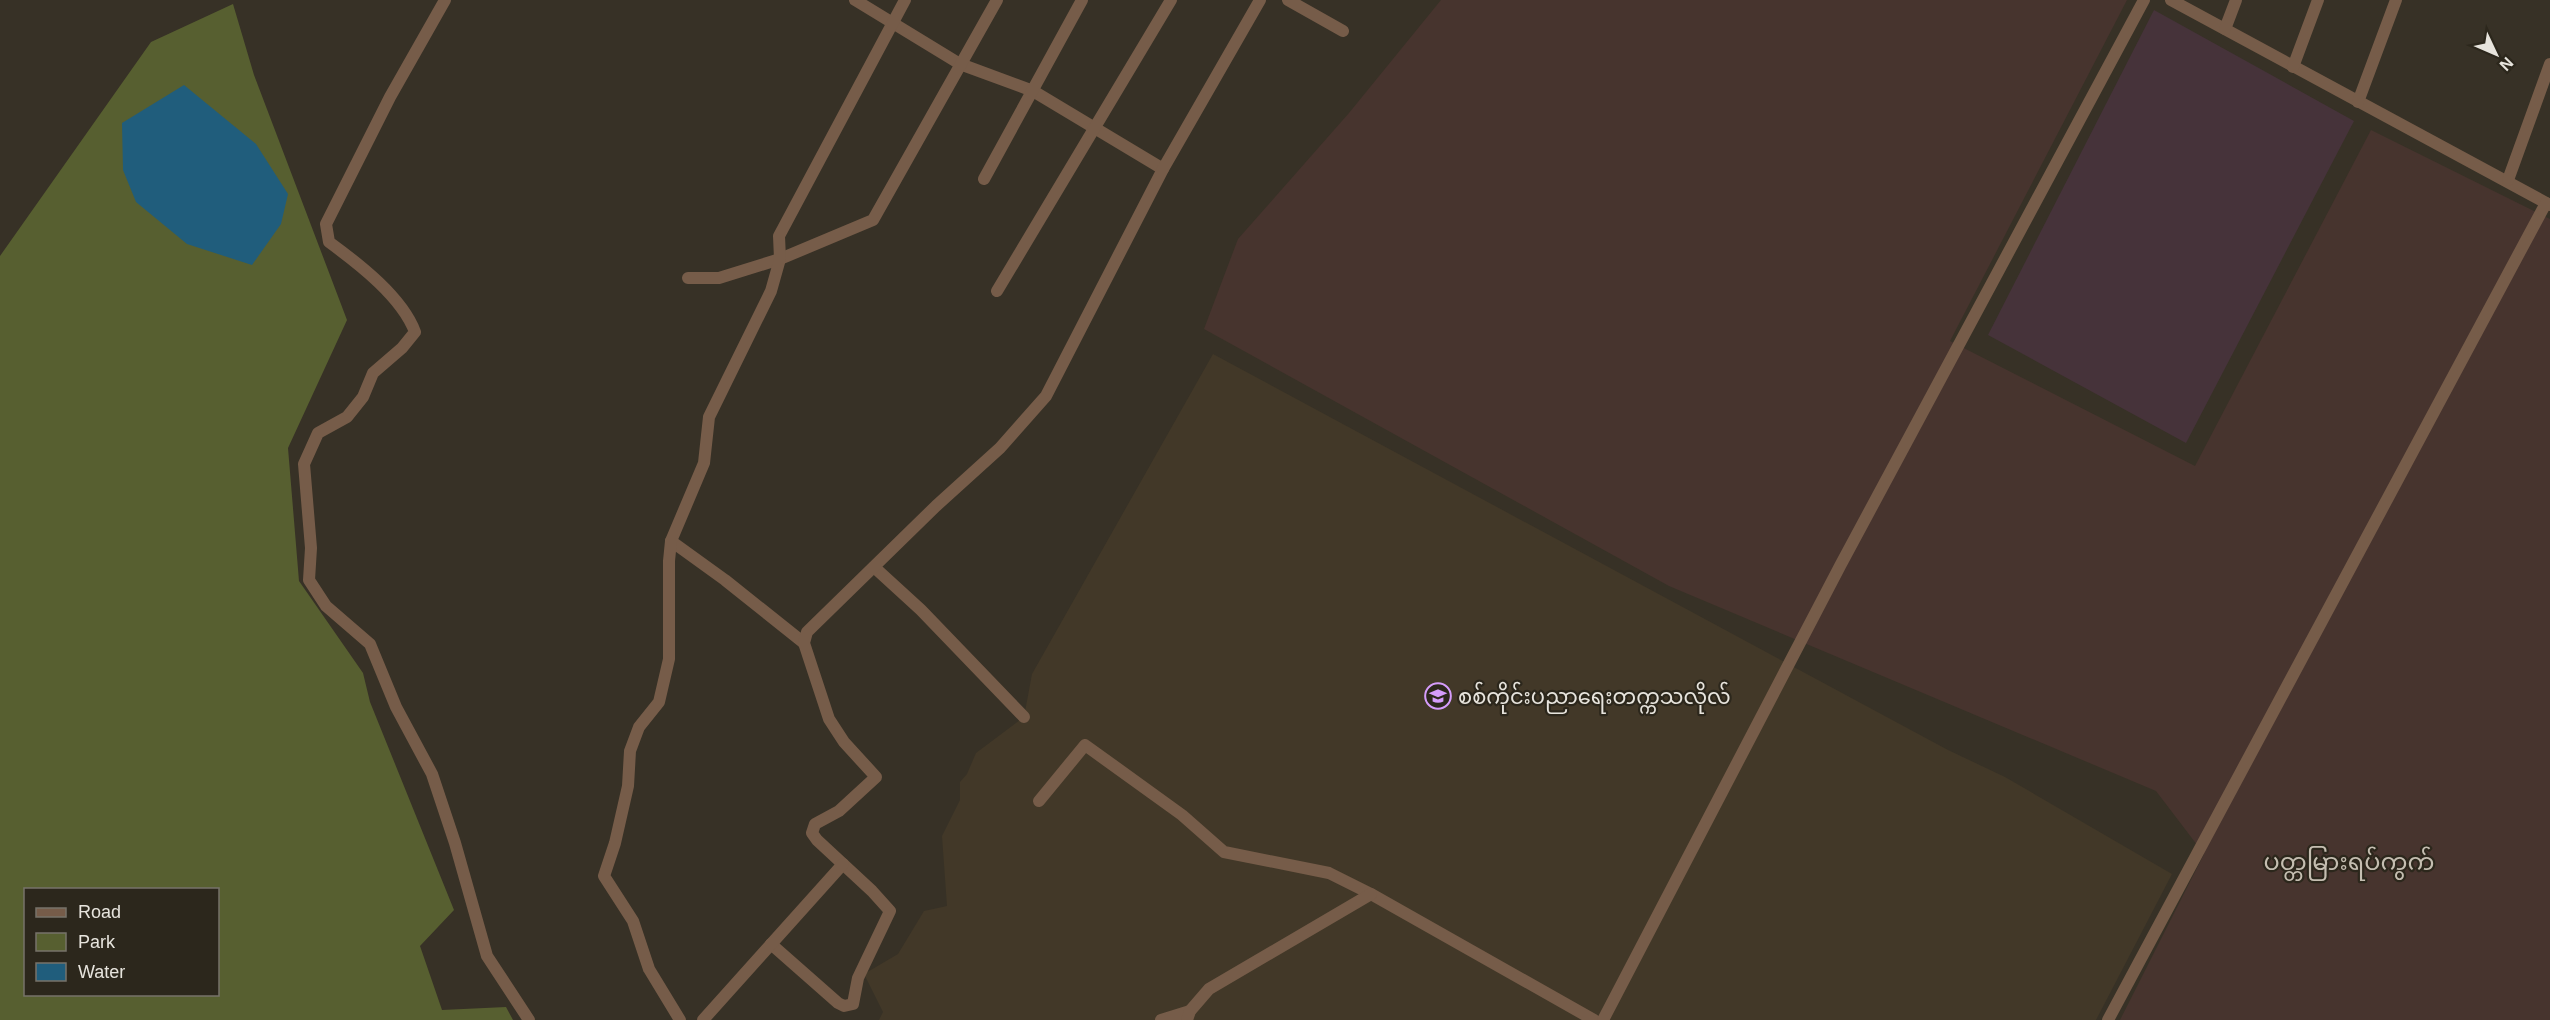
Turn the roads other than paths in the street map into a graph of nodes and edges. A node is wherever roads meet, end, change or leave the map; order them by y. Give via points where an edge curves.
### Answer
1 (445, 0) edge
2 (855, 0) edge
3 (905, 0) edge
4 (997, 0) edge
5 (1082, 0) edge
6 (1171, 0) edge
7 (1260, 0) edge
8 (1288, 0) edge
9 (2144, 0) edge
10 (2171, 0) edge
11 (2236, 0) edge
12 (2318, 0) edge
13 (2396, 0) edge
14 (892, 23) junction
15 (2225, 30) junction
16 (1343, 31) dead end
17 (960, 64) junction
18 (2550, 64) edge
19 (2294, 67) junction
20 (1034, 91) junction
21 (2358, 102) junction
22 (1094, 129) junction
23 (1163, 169) junction
24 (984, 178) dead end
25 (2508, 180) junction
26 (2548, 204) edge
27 (780, 259) junction
28 (688, 278) dead end
29 (997, 291) dead end
30 (671, 542) junction
31 (874, 567) junction
32 (804, 643) junction
33 (1024, 717) dead end
34 (1039, 801) dead end
35 (843, 864) junction
36 (1371, 894) junction
37 (771, 944) junction
38 (1189, 1016) edge
39 (529, 1020) edge
40 (680, 1020) edge
41 (703, 1020) edge
42 (1161, 1020) edge
43 (1594, 1020) edge
44 (1603, 1020) edge
45 (2108, 1020) edge

1 - 39 street via 390,97 326,224 329,242 363,267 410,317 415,332 373,373 363,397 347,417 318,433 304,464 311,548 309,580 326,606 370,644 396,707 432,774 486,956
2 - 14 street
3 - 14 street
4 - 17 street
5 - 20 street
6 - 22 street
7 - 23 street
8 - 16 street
9 - 44 street via 1840,566
10 - 15 street
11 - 15 street
12 - 19 street
13 - 21 street
14 - 17 street
14 - 27 street via 779,236
15 - 19 street
17 - 20 street
17 - 27 street via 873,220
18 - 25 street
19 - 21 street
20 - 22 street
20 - 24 street
21 - 25 street
22 - 23 street
22 - 29 street
23 - 31 street via 1046,396 1000,448
25 - 26 street
26 - 45 street
27 - 28 street via 719,278
27 - 30 street via 771,291 709,417 704,463
30 - 32 street
30 - 40 street via 669,659 659,702 639,727 630,751 628,786 604,876 633,921 649,969
31 - 32 street via 807,632
31 - 33 street
32 - 35 street via 829,719 876,777 839,811 815,824 812,833
34 - 36 street via 1085,745 1182,815 1224,852 1329,873
35 - 37 street
35 - 37 street via 890,911 858,978 854,1004 838,1004
36 - 38 street via 1209,989
36 - 43 street
37 - 41 street
38 - 42 street

